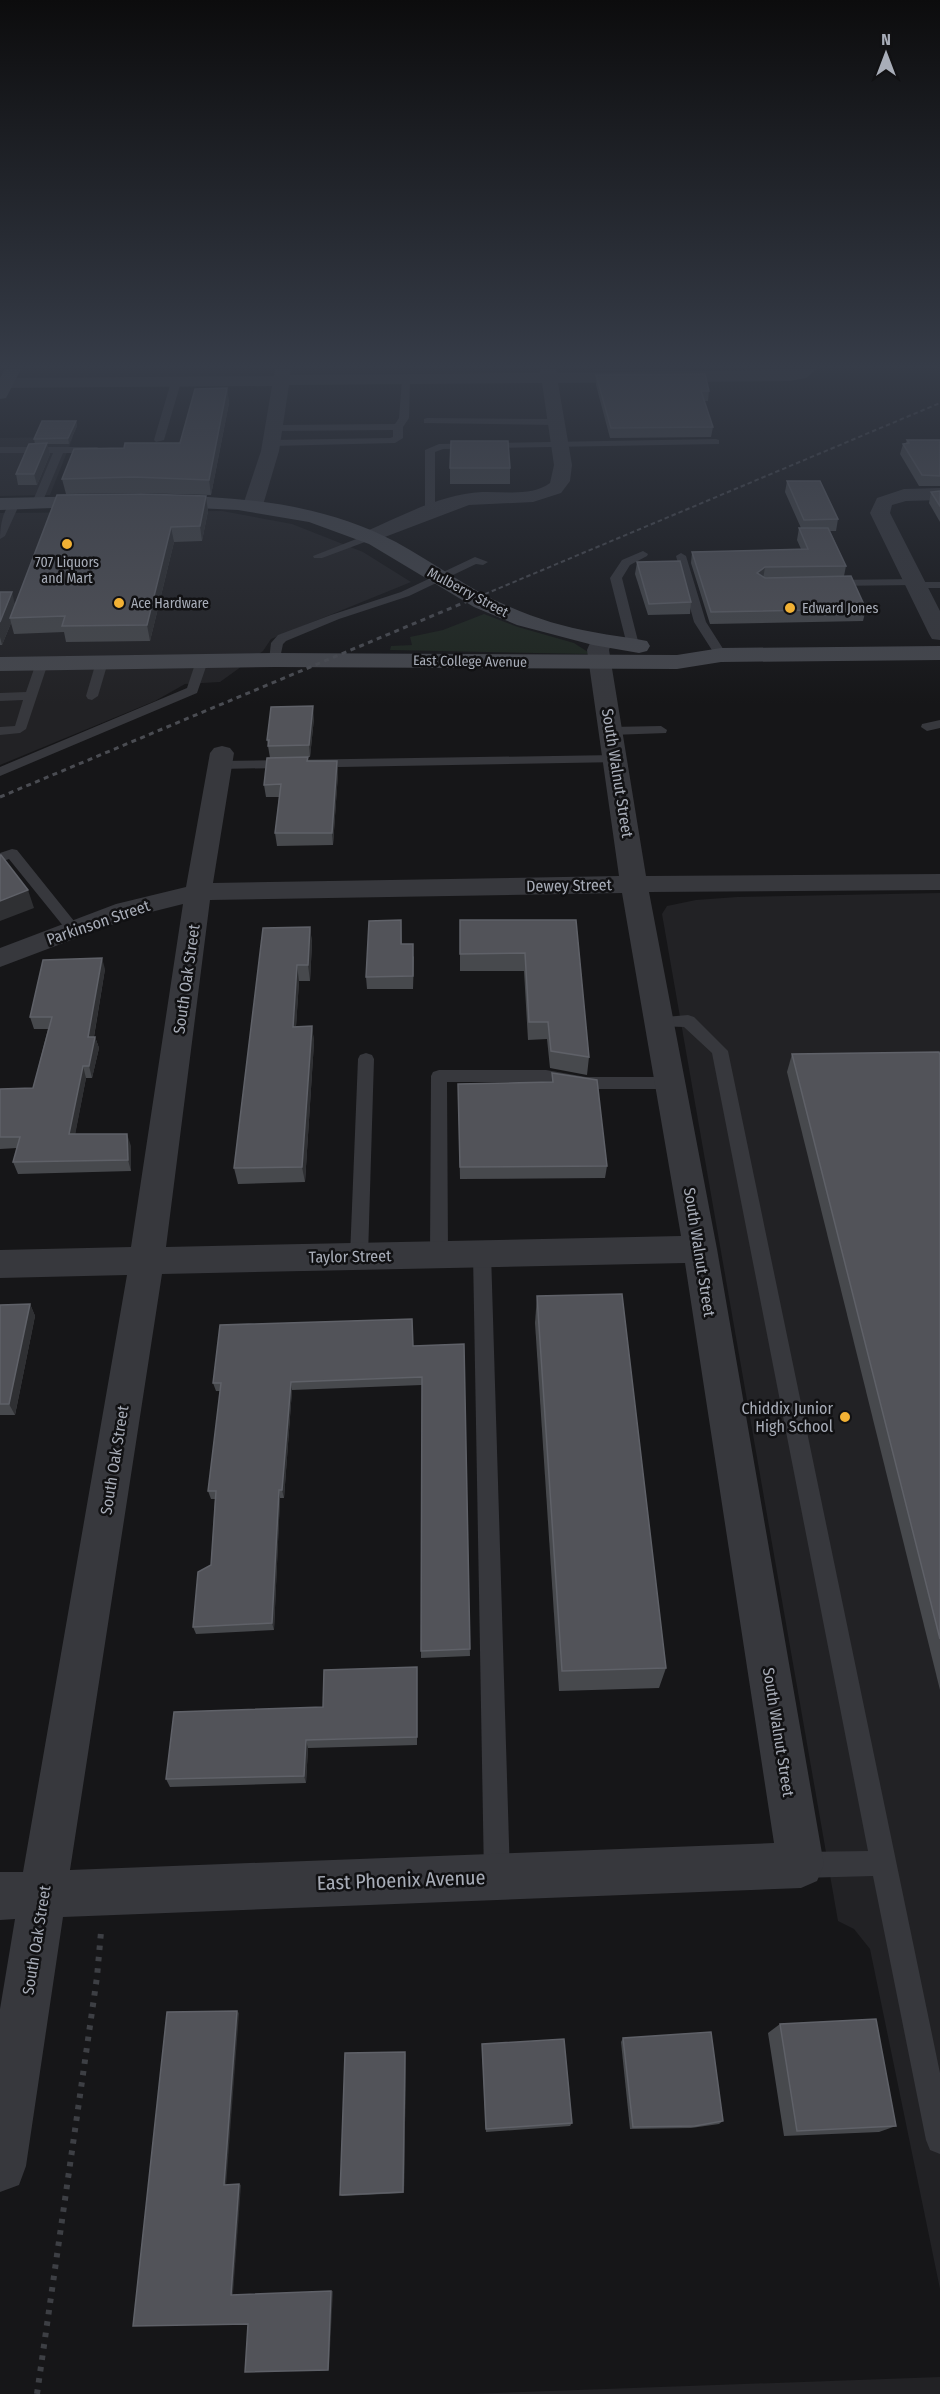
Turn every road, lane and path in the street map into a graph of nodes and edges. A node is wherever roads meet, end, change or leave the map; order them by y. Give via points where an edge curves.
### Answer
1 (46, 481) edge
2 (263, 481) edge
3 (430, 481) edge
4 (559, 481) edge
5 (940, 494) edge
6 (120, 502) edge
7 (143, 502) edge
8 (7, 503) edge
9 (37, 503) junction
10 (257, 506) junction
11 (429, 513) junction
12 (0, 536) edge
13 (369, 537) junction
14 (643, 554) dead end
15 (318, 556) dead end
16 (681, 556) dead end
17 (483, 562) dead end
18 (439, 577) junction
19 (822, 583) edge
20 (917, 584) junction
21 (940, 585) edge
22 (940, 634) edge
23 (633, 645) junction
24 (601, 652) junction
25 (940, 653) edge
26 (721, 655) junction
27 (275, 660) junction
28 (202, 661) junction
29 (102, 662) junction
30 (0, 663) edge
31 (42, 663) junction
32 (31, 696) junction
33 (92, 696) dead end
34 (0, 697) edge
35 (661, 730) dead end
36 (0, 731) edge
37 (611, 731) junction
38 (220, 759) joint
39 (616, 759) junction
40 (0, 772) edge
41 (0, 858) edge
42 (940, 882) edge
43 (634, 884) junction
44 (198, 892) junction
45 (73, 929) junction
46 (0, 958) edge
47 (660, 1022) junction
48 (366, 1059) dead end
49 (672, 1083) junction
50 (700, 1248) junction
51 (482, 1253) junction
52 (439, 1254) junction
53 (359, 1256) junction
54 (146, 1260) junction
55 (0, 1264) edge
56 (883, 1863) junction
57 (801, 1864) junction
58 (497, 1876) junction
59 (105, 1892) junction
60 (21, 1895) edge
61 (940, 2140) edge
62 (0, 2166) edge
63 (37, 2394) edge

1 - 9 lane
2 - 10 street
3 - 11 lane
4 - 11 street via 552,490 527,497 463,501
5 - 20 street via 904,495 886,501 881,507 880,513
6 - 9 main road
7 - 10 main road, Mulberry Street
8 - 9 main road
8 - 12 lane
10 - 13 main road, Mulberry Street via 322,520
11 - 13 street
13 - 15 lane
13 - 18 main road, Mulberry Street
14 - 23 lane via 619,568 616,578
16 - 26 lane via 700,622
17 - 18 lane via 476,560
18 - 24 main road, Mulberry Street via 492,608
18 - 27 lane via 405,594 282,638 277,643
19 - 20 lane
20 - 21 lane
20 - 22 street
23 - 24 main road, Mulberry Street
23 - 26 main road, Mulberry Street
24 - 26 main road, East College Avenue via 677,662
24 - 27 main road, East College Avenue
24 - 37 street, South Walnut Street
25 - 26 main road, East College Avenue
27 - 28 main road, East College Avenue
28 - 29 main road, East College Avenue
28 - 40 lane via 193,690
29 - 31 main road, East College Avenue
29 - 33 lane
30 - 31 main road, East College Avenue
31 - 32 lane
32 - 34 lane
32 - 36 lane via 20,729
35 - 37 lane
37 - 39 street, South Walnut Street
38 - 39 lane
38 - 44 street, South Oak Street
39 - 43 street, South Walnut Street
41 - 45 lane via 12,853
42 - 43 street, Dewey Street
43 - 44 street, Dewey Street
43 - 47 street, South Walnut Street
44 - 45 street, Parkinson Street via 126,910
44 - 54 street, South Oak Street
45 - 46 street, Parkinson Street
47 - 49 street, South Walnut Street
47 - 56 lane via 688,1021 720,1051
48 - 53 lane
49 - 50 street, South Walnut Street
49 - 52 lane via 586,1083 546,1076 439,1076
50 - 51 street, Taylor Street
50 - 57 street, South Walnut Street
51 - 52 street, Taylor Street
51 - 58 lane
52 - 53 street, Taylor Street
53 - 54 street, Taylor Street
54 - 55 street, Taylor Street
54 - 60 street, South Oak Street
56 - 57 lane
56 - 61 lane
57 - 58 street, East Phoenix Avenue
58 - 59 street, East Phoenix Avenue
59 - 60 street, East Phoenix Avenue
59 - 63 path via 97,1977
60 - 62 street, South Oak Street

